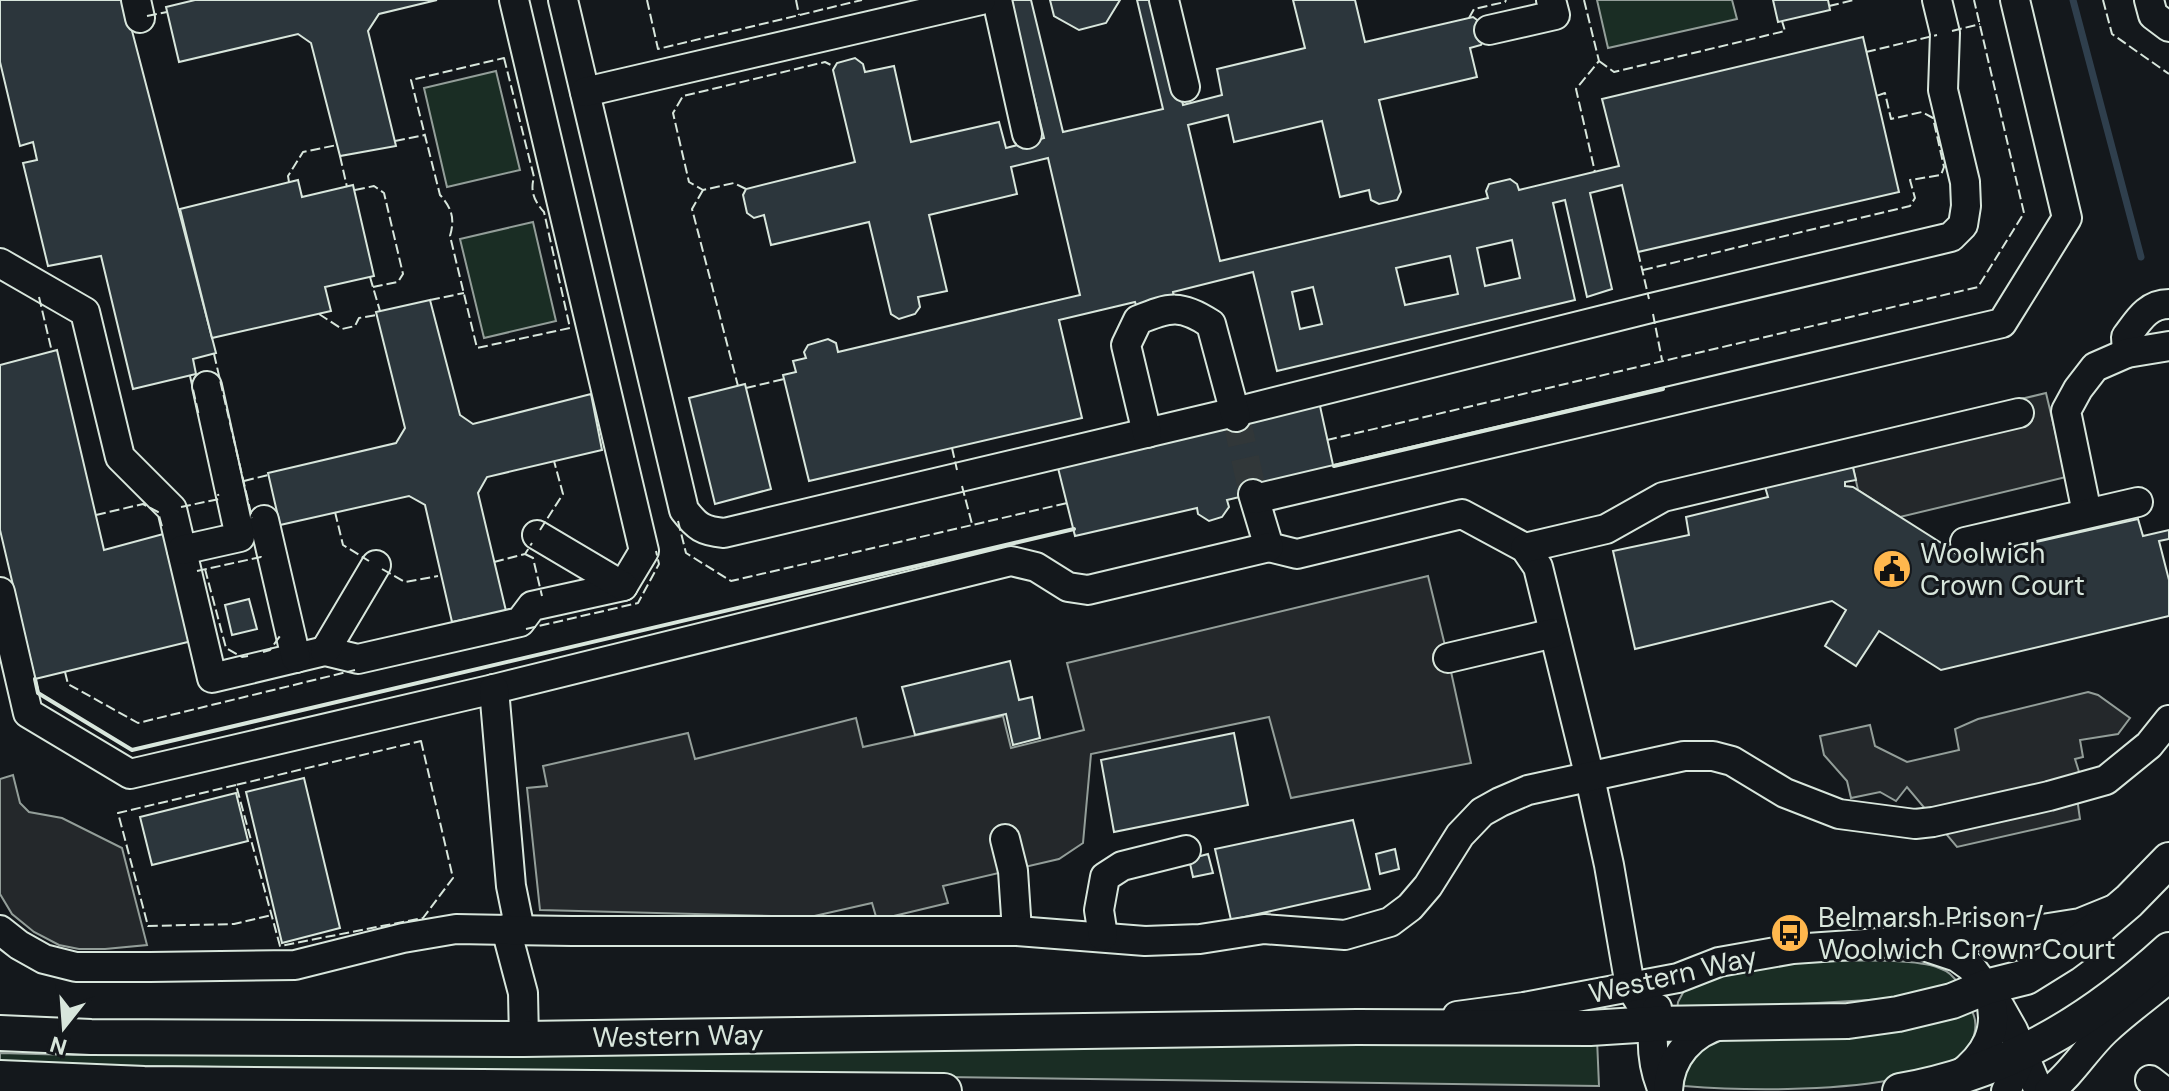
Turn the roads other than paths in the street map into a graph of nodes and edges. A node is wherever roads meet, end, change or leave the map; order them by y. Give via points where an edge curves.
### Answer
1 (514, 0) edge
2 (563, 0) edge
3 (981, 0) edge
4 (997, 0) edge
5 (1164, 0) edge
6 (1551, 0) edge
7 (1937, 0) edge
8 (2015, 0) edge
9 (2149, 0) edge
10 (2169, 27) edge
11 (1489, 30) dead end
12 (1185, 87) dead end
13 (585, 92) junction
14 (1027, 134) dead end
15 (0, 263) edge
16 (2169, 304) edge
17 (2169, 346) edge
18 (2127, 353) junction
19 (207, 386) dead end
20 (2019, 413) dead end
21 (1235, 415) junction
22 (1147, 433) junction
23 (2138, 502) dead end
24 (2087, 513) junction
25 (264, 520) dead end
26 (537, 535) dead end
27 (1513, 541) junction
28 (1965, 542) dead end
29 (1269, 547) junction
30 (182, 550) junction
31 (376, 565) dead end
32 (623, 586) junction
33 (0, 592) edge
34 (1554, 633) junction
35 (325, 651) junction
36 (296, 658) junction
37 (1448, 658) dead end
38 (494, 689) junction
39 (2169, 720) edge
40 (1590, 778) junction
41 (1005, 839) dead end
42 (1186, 850) dead end
43 (2169, 860) edge
44 (2129, 901) junction
45 (0, 930) edge
46 (513, 930) junction
47 (1017, 931) junction
48 (1103, 936) junction
49 (1899, 943) junction
50 (2169, 950) edge
51 (1678, 978) junction
52 (2169, 978) edge
53 (1630, 986) junction
54 (1986, 987) junction
55 (1728, 1023) junction
56 (1653, 1024) junction
57 (1357, 1027) junction
58 (0, 1033) edge
59 (524, 1039) junction
60 (2024, 1053) junction
61 (1957, 1077) junction
62 (0, 1078) edge
63 (144, 1084) junction
64 (96, 1091) edge
65 (944, 1091) edge
66 (1665, 1091) edge
67 (1900, 1091) edge
68 (2006, 1091) edge
69 (2039, 1091) edge
70 (2049, 1091) edge

1 - 32 street via 644,551
2 - 13 street
3 - 13 street
4 - 14 street
5 - 12 street
6 - 11 street via 1555,15
7 - 21 street via 1945,33 1943,90 1965,182 1963,225 1951,237
8 - 29 street via 2067,218 2002,323 1254,497
9 - 10 street via 2153,15
13 - 22 street via 684,510 696,525 724,533
15 - 30 street via 85,312 120,457 172,509
16 - 18 street via 2142,315 2126,337
17 - 18 street
18 - 24 street via 2095,367 2066,411
19 - 30 street via 240,537
20 - 27 street via 1663,497 1606,529
21 - 22 street
21 - 22 street via 1211,324 1192,311 1164,310 1138,320 1126,345
23 - 24 street
24 - 28 street
25 - 36 street
26 - 32 street
27 - 29 street via 1462,514 1297,554
27 - 34 street via 1538,567
29 - 38 street via 1088,590 1068,587 1036,567 1011,561
30 - 36 street via 212,678
31 - 35 street
32 - 35 street via 532,606 520,622 358,659
33 - 38 street via 28,713 130,774
34 - 37 street
34 - 40 street
35 - 36 street
38 - 46 street
39 - 40 street via 2149,745 2106,780 1915,824 1839,814 1713,756 1684,756
40 - 48 street via 1528,790 1482,812 1460,835 1428,886 1390,922 1345,935 1264,929 1200,939
40 - 53 street
41 - 47 street
42 - 48 street via 1122,866 1105,877 1099,910
43 - 44 main road, Western Way
44 - 49 street, Western Way via 2080,923
44 - 54 main road, Western Way via 2026,977
45 - 46 street via 44,959 76,967 150,967 295,965 456,929
46 - 47 street
46 - 59 street
47 - 48 street
49 - 51 street, Western Way via 1793,949 1719,962
49 - 54 street via 1957,957
50 - 60 main road via 2113,998
51 - 53 street, Western Way
51 - 56 street via 1660,999
52 - 70 street via 2105,1031
53 - 56 street
53 - 57 street, Western Way via 1524,1007
54 - 55 main road, Western Way via 1952,1001 1848,1021
54 - 60 street
54 - 61 street via 1993,1027 1974,1065
55 - 56 main road, Western Way
55 - 66 street, Western Way via 1695,1036 1682,1049
56 - 57 main road, Western Way
56 - 66 street via 1654,1071
57 - 59 main road, Western Way
58 - 59 main road, Western Way
60 - 61 main road
60 - 68 street
60 - 69 street
61 - 67 main road
62 - 63 main road, Western Way
63 - 64 street
63 - 65 main road, Western Way

